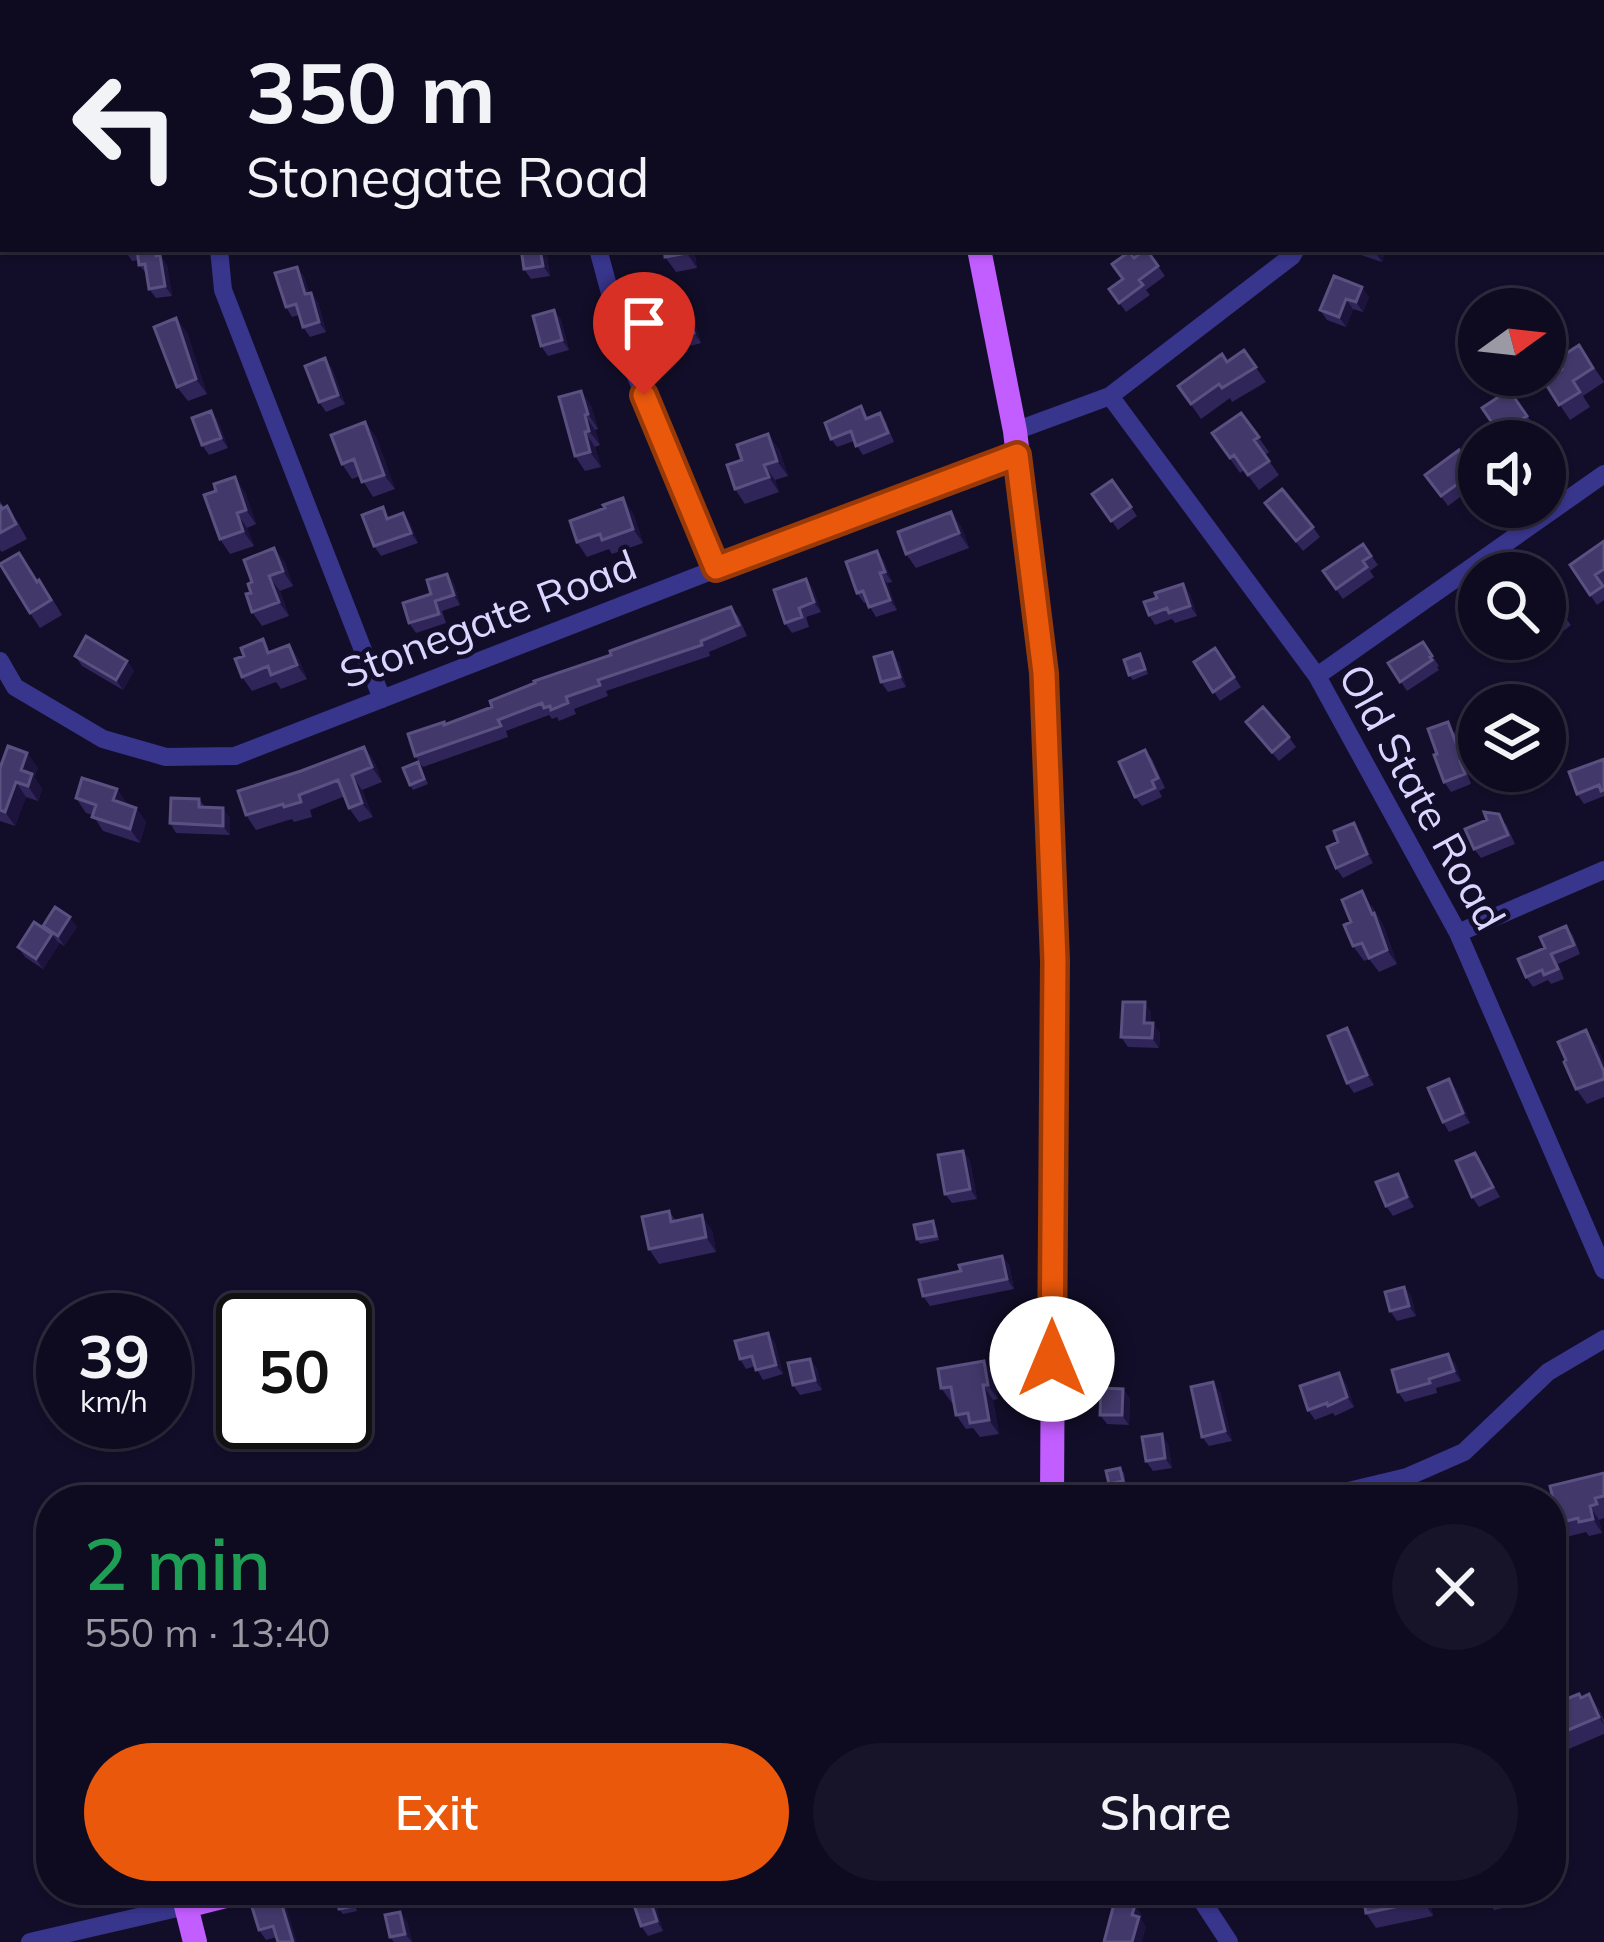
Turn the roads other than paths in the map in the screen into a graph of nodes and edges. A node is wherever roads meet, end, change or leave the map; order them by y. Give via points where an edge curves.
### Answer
1 (219, 252) edge
2 (599, 252) edge
3 (980, 252) edge
4 (1294, 252) edge
5 (1110, 396) junction
6 (1016, 443) junction
7 (1604, 473) edge
8 (716, 568) junction
9 (0, 661) edge
10 (1317, 676) junction
11 (15, 687) junction
12 (382, 699) junction
13 (0, 702) edge
14 (1604, 870) edge
15 (1458, 933) junction
16 (1604, 1270) edge
17 (1604, 1339) edge
18 (1052, 1485) edge
19 (1373, 1485) edge
20 (189, 1905) edge
21 (1205, 1905) edge
22 (185, 1906) junction
23 (30, 1942) edge
24 (195, 1942) edge
25 (1228, 1942) edge

1 - 12 street via 224,290
2 - 8 street via 626,352
3 - 6 main road
4 - 5 street, Stonegate Road
5 - 6 street, Stonegate Road
5 - 10 street, Old State Road
6 - 8 street, Stonegate Road
6 - 18 main road via 1044,673 1055,961
7 - 10 street
8 - 12 street, Stonegate Road
9 - 11 street, Stonegate Road
10 - 15 street, Old State Road
11 - 12 street, Stonegate Road via 103,739 166,757 235,756
11 - 13 street
14 - 15 street
15 - 16 street, Old State Road
17 - 19 street via 1548,1372 1464,1452
20 - 22 main road
21 - 25 street
22 - 23 street
22 - 24 main road

